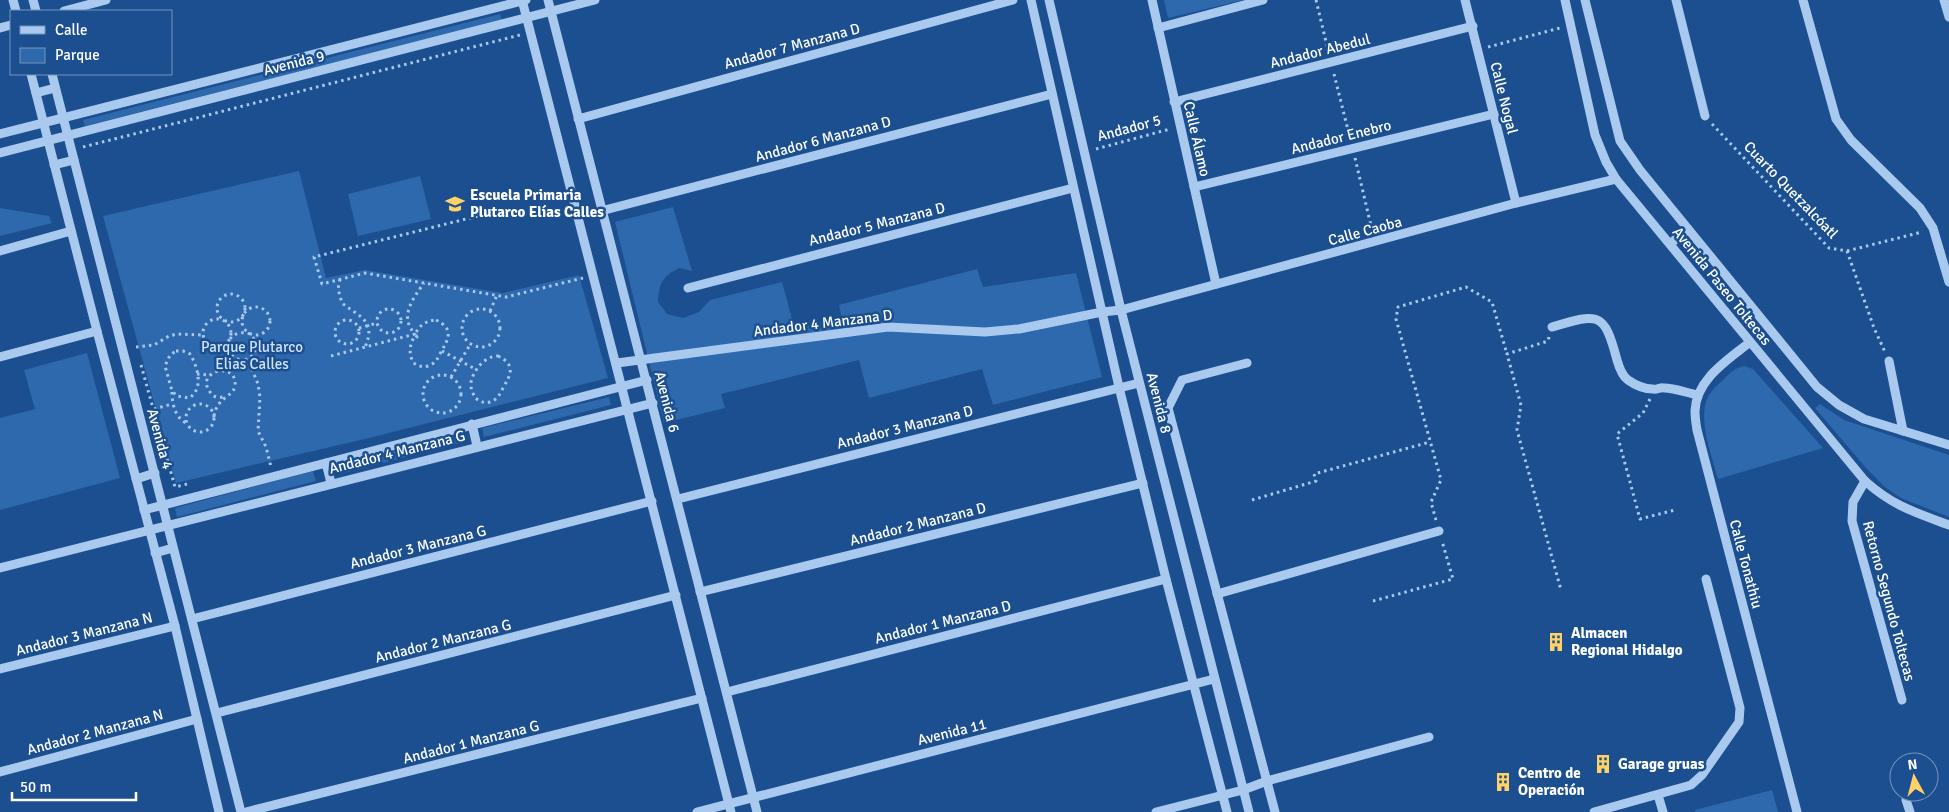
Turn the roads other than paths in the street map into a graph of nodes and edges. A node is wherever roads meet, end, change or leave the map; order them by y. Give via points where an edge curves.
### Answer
1 (106, 0) edge
2 (524, 0) edge
3 (548, 0) edge
4 (595, 0) edge
5 (1013, 0) edge
6 (1031, 0) edge
7 (1049, 0) edge
8 (1152, 0) edge
9 (1264, 0) edge
10 (1465, 0) edge
11 (1564, 0) edge
12 (1585, 0) edge
13 (1676, 0) edge
14 (1803, 0) edge
15 (1944, 0) edge
16 (68, 10) edge
17 (551, 11) junction
18 (1949, 17) edge
19 (527, 18) junction
20 (1473, 26) junction
21 (1158, 28) junction
22 (32, 75) edge
23 (52, 75) edge
24 (55, 88) junction
25 (36, 93) junction
26 (1052, 94) junction
27 (1174, 102) junction
28 (1494, 114) junction
29 (1705, 116) road end
30 (62, 117) junction
31 (578, 119) junction
32 (44, 122) junction
33 (0, 134) edge
34 (67, 135) junction
35 (48, 140) junction
36 (0, 153) edge
37 (74, 160) junction
38 (54, 165) junction
39 (1616, 179) junction
40 (1194, 187) junction
41 (1073, 188) junction
42 (1516, 204) junction
43 (602, 211) junction
44 (1688, 229) junction
45 (71, 231) junction
46 (1670, 244) junction
47 (0, 250) edge
48 (1949, 282) edge
49 (1216, 284) junction
50 (688, 288) dead end
51 (1121, 310) junction
52 (1102, 312) junction
53 (1552, 326) road end
54 (97, 331) junction
55 (1750, 342) junction
56 (0, 357) edge
57 (642, 359) junction
58 (1890, 361) road end
59 (1247, 362) dead end
60 (617, 363) junction
61 (647, 380) junction
62 (1140, 383) junction
63 (622, 386) junction
64 (1119, 387) junction
65 (1698, 395) junction
66 (653, 402) junction
67 (628, 409) junction
68 (472, 424) junction
69 (1903, 431) junction
70 (1949, 445) edge
71 (477, 446) junction
72 (326, 463) junction
73 (155, 473) junction
74 (136, 478) junction
75 (1865, 481) junction
76 (331, 483) junction
77 (1143, 483) junction
78 (678, 499) junction
79 (652, 501) junction
80 (163, 505) junction
81 (144, 510) junction
82 (168, 524) junction
83 (1949, 525) edge
84 (148, 530) junction
85 (1439, 531) road end
86 (173, 548) junction
87 (155, 553) junction
88 (0, 568) edge
89 (1166, 579) junction
90 (1706, 579) dead end
91 (700, 592) junction
92 (1217, 594) junction
93 (676, 595) junction
94 (192, 619) junction
95 (175, 626) junction
96 (0, 669) edge
97 (1214, 679) junction
98 (1195, 684) junction
99 (727, 692) junction
100 (702, 698) junction
101 (1902, 700) dead end
102 (217, 713) junction
103 (197, 719) junction
104 (1429, 737) dead end
105 (0, 772) edge
106 (1267, 781) junction
107 (1243, 790) junction
108 (1658, 794) junction
109 (1223, 795) junction
110 (754, 798) junction
111 (730, 808) edge
112 (219, 812) edge
113 (241, 812) edge
114 (246, 812) edge
115 (697, 812) edge
116 (757, 812) edge
117 (1156, 812) edge
118 (1228, 812) edge
119 (1249, 812) edge
120 (1275, 812) edge
121 (1594, 812) edge
122 (1663, 812) edge
123 (1797, 812) edge

1 - 16 street
2 - 19 street
2 - 30 street, Avenida 9
3 - 17 street, Avenida 6
4 - 17 street, Avenida 9
5 - 31 street, Andador 7 Manzana D
6 - 26 street
7 - 51 street, Avenida 8
8 - 21 street, Calle Álamo
9 - 21 street
10 - 20 street, Calle Nogal
11 - 39 street, Avenida Paseo Toltecas via 1595,135
12 - 44 street, Avenida Paseo Toltecas via 1620,141
13 - 29 street
14 - 48 street via 1836,120 1851,140 1920,208 1933,228
15 - 18 street
17 - 19 street, Avenida 9
17 - 31 street, Avenida 6
19 - 34 street, Avenida 9
19 - 60 street
20 - 27 street, Andador Abedul
20 - 28 street, Calle Nogal
21 - 27 street, Calle Álamo
22 - 25 street
23 - 24 street, Avenida 4
24 - 25 street
24 - 30 street, Avenida 4
25 - 32 street
26 - 41 street
26 - 43 street, Andador 6 Manzana D
27 - 40 street, Calle Álamo
28 - 40 street, Andador Enebro
28 - 42 street, Calle Nogal
30 - 32 street, Avenida 9
30 - 34 street, Avenida 4
31 - 43 street, Avenida 6
32 - 33 street, Avenida 9
32 - 35 street
34 - 35 street, Avenida 9
34 - 37 street, Avenida 4
35 - 36 street, Avenida 9
35 - 38 street
37 - 38 street
37 - 73 street, Avenida 4
38 - 45 street
39 - 42 street, Calle Caoba
39 - 46 street, Avenida Paseo Toltecas
40 - 49 street, Calle Álamo
41 - 50 street, Andador 5 Manzana D
41 - 52 street
42 - 49 street, Calle Caoba
43 - 57 street, Avenida 6
44 - 46 street
44 - 69 street, Avenida Paseo Toltecas via 1817,387 1864,419
45 - 47 street
45 - 54 street
46 - 55 street, Avenida Paseo Toltecas
49 - 51 street, Calle Caoba
51 - 52 street, Andador 4 Manzana D
51 - 62 street, Avenida 8
52 - 57 street, Andador 4 Manzana D via 1019,329 985,332 888,327
52 - 64 street
53 - 65 street via 1594,318 1603,323 1610,334 1619,367 1626,379 1639,387 1654,390 1663,387
54 - 56 street
54 - 74 street
55 - 65 street, Calle Tonathiu via 1706,379
55 - 75 street, Avenida Paseo Toltecas
57 - 60 street, Andador 4 Manzana D
57 - 61 street, Avenida 6
58 - 69 street
59 - 92 street via 1182,380 1168,408
60 - 63 street
61 - 63 street, Andador 4 Manzana G
61 - 66 street, Avenida 6
62 - 64 street, Andador 3 Manzana D
62 - 97 street, Avenida 8
63 - 67 street
63 - 68 street, Andador 4 Manzana G
64 - 77 street
64 - 78 street, Andador 3 Manzana D
65 - 123 street, Calle Tonathiu via 1695,409 1697,430
66 - 67 street, Andador 4 Manzana G
66 - 78 street, Avenida 6
67 - 71 street, Andador 4 Manzana G
67 - 79 street
68 - 71 street
68 - 72 street, Andador 4 Manzana G
69 - 70 street, Avenida Paseo Toltecas
71 - 76 street, Andador 4 Manzana G
72 - 76 street
72 - 80 street, Andador 4 Manzana G
73 - 74 street
73 - 80 street, Avenida 4
74 - 81 street
75 - 83 street, Avenida Paseo Toltecas via 1888,501
75 - 101 street, Retorno Segundo Toltecas via 1853,502 1852,521
76 - 82 street, Andador 4 Manzana G
77 - 89 street
77 - 91 street, Andador 2 Manzana D
78 - 91 street, Avenida 6
79 - 93 street
79 - 94 street, Andador 3 Manzana G
80 - 81 street, Andador 4 Manzana G
80 - 82 street, Avenida 4
81 - 84 street
82 - 84 street, Andador 4 Manzana G
82 - 86 street, Avenida 4
84 - 87 street
84 - 88 street, Andador 4 Manzana G
85 - 92 street
86 - 87 street
86 - 94 street, Avenida 4
87 - 95 street
89 - 98 street
89 - 99 street, Andador 1 Manzana D
90 - 108 street via 1740,708 1739,722 1702,775 1691,785
91 - 99 street, Avenida 6
92 - 106 street
93 - 100 street
93 - 102 street, Andador 2 Manzana G
94 - 102 street, Avenida 4
95 - 96 street, Andador 3 Manzana N
95 - 103 street
97 - 98 street, Avenida 11
97 - 107 street, Avenida 8
98 - 109 street
98 - 110 street, Avenida 11
99 - 110 street, Avenida 6
100 - 111 street
100 - 114 street, Andador 1 Manzana G
102 - 113 street, Avenida 4
103 - 105 street, Andador 2 Manzana N
103 - 112 street
104 - 106 street
106 - 107 street
106 - 120 street
107 - 109 street
107 - 119 street, Avenida 8
108 - 121 street
108 - 122 street
109 - 117 street
109 - 118 street
110 - 111 street, Avenida 11
110 - 116 street, Avenida 6
111 - 115 street, Avenida 11

